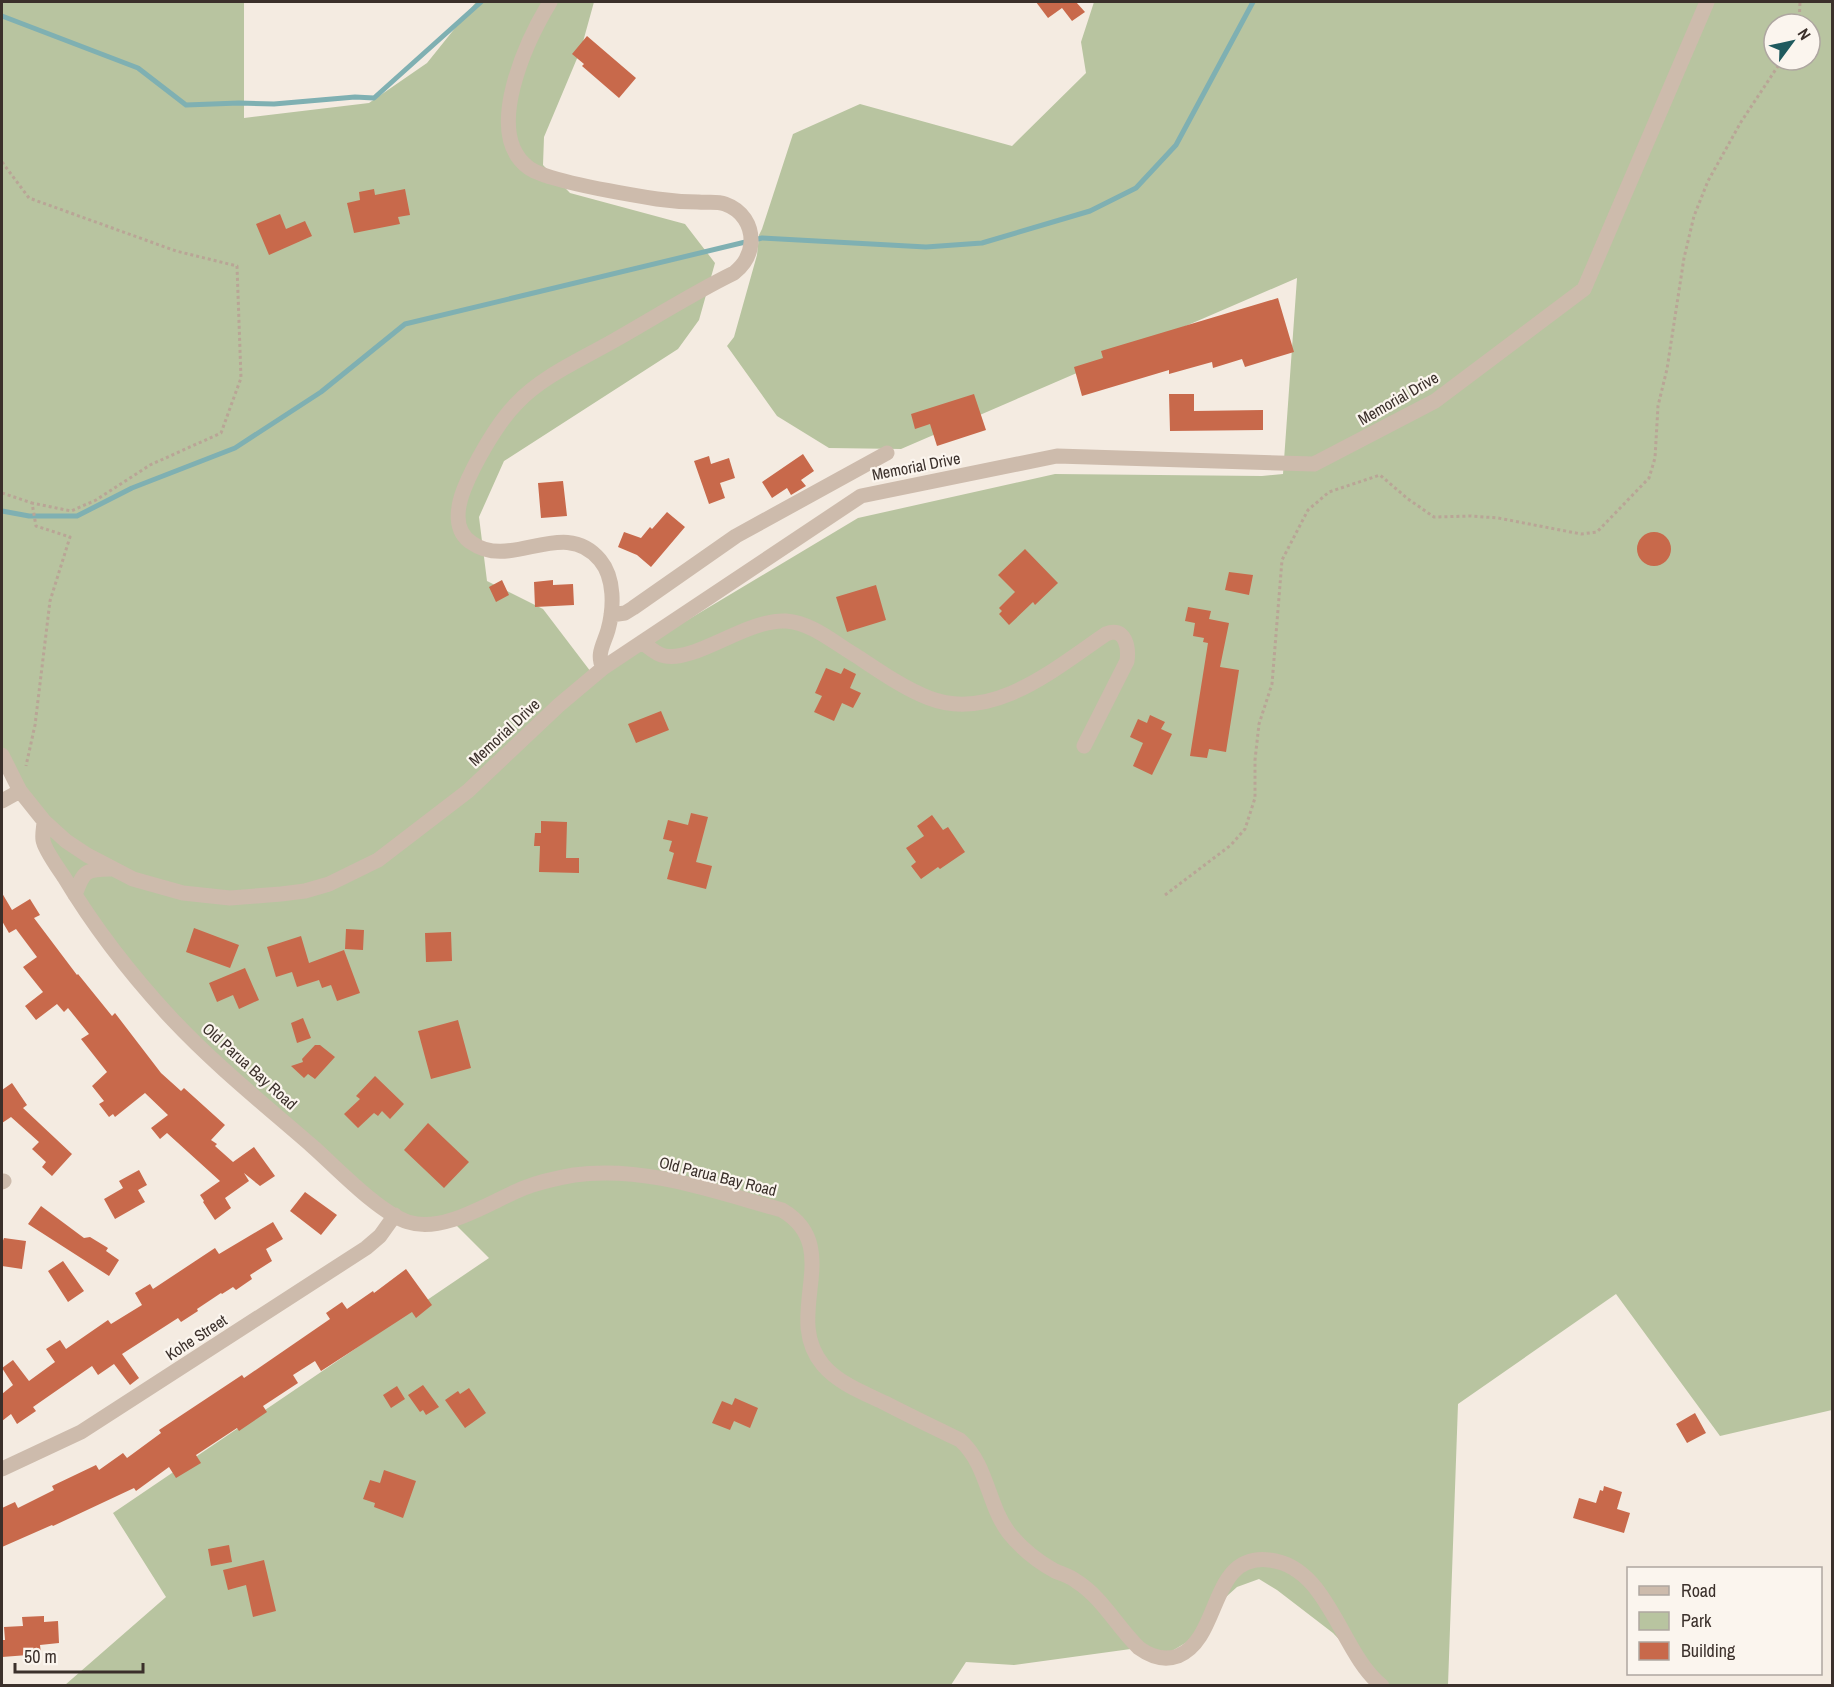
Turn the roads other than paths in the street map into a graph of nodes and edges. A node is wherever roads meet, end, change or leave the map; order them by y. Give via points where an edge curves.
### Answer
1 (550, 2) edge
2 (1707, 2) edge
3 (887, 453) dead end
4 (611, 615) junction
5 (642, 642) junction
6 (603, 668) junction
7 (1084, 746) dead end
8 (2, 755) edge
9 (20, 791) junction
10 (2, 801) edge
11 (44, 821) junction
12 (110, 869) junction
13 (75, 895) junction
14 (394, 1215) junction
15 (2, 1469) edge
16 (1382, 1686) edge

1 - 4 street via 525,47 509,112 508,128 520,160 536,172 576,183 656,199 725,204 745,219 751,235 748,256 734,273 531,390 514,405 468,479 457,513 465,537 479,548 498,552 567,542 582,545 600,559 609,576
2 - 5 street, Memorial Drive via 1584,289 1435,401 1314,464 1057,456 861,496
3 - 4 street via 736,536 625,613
4 - 6 street via 599,656
5 - 6 street, Memorial Drive
5 - 7 street via 654,652 674,657 763,624 794,622 819,632 917,693 967,705 1023,688 1115,632 1126,642 1126,661
6 - 12 street, Memorial Drive via 468,791 378,860 329,884 305,891 230,898 158,887
8 - 9 street, Memorial Drive
9 - 10 street
9 - 11 street, Memorial Drive
11 - 12 street, Memorial Drive via 66,841
11 - 13 street, Old Parua Bay Road via 43,842
12 - 13 street via 86,872
13 - 14 street, Old Parua Bay Road via 173,1020
14 - 15 street, Kohe Street via 366,1248 81,1432
14 - 16 street, Old Parua Bay Road via 408,1222 433,1224 466,1215 533,1185 596,1174 679,1182 782,1210 793,1216 809,1238 813,1254 807,1328 822,1364 853,1387 960,1440 971,1450 998,1514 1019,1544 1095,1596 1139,1648 1148,1654 1172,1658 1193,1647 1231,1573 1254,1560 1269,1560 1296,1569 1312,1584 1359,1660

